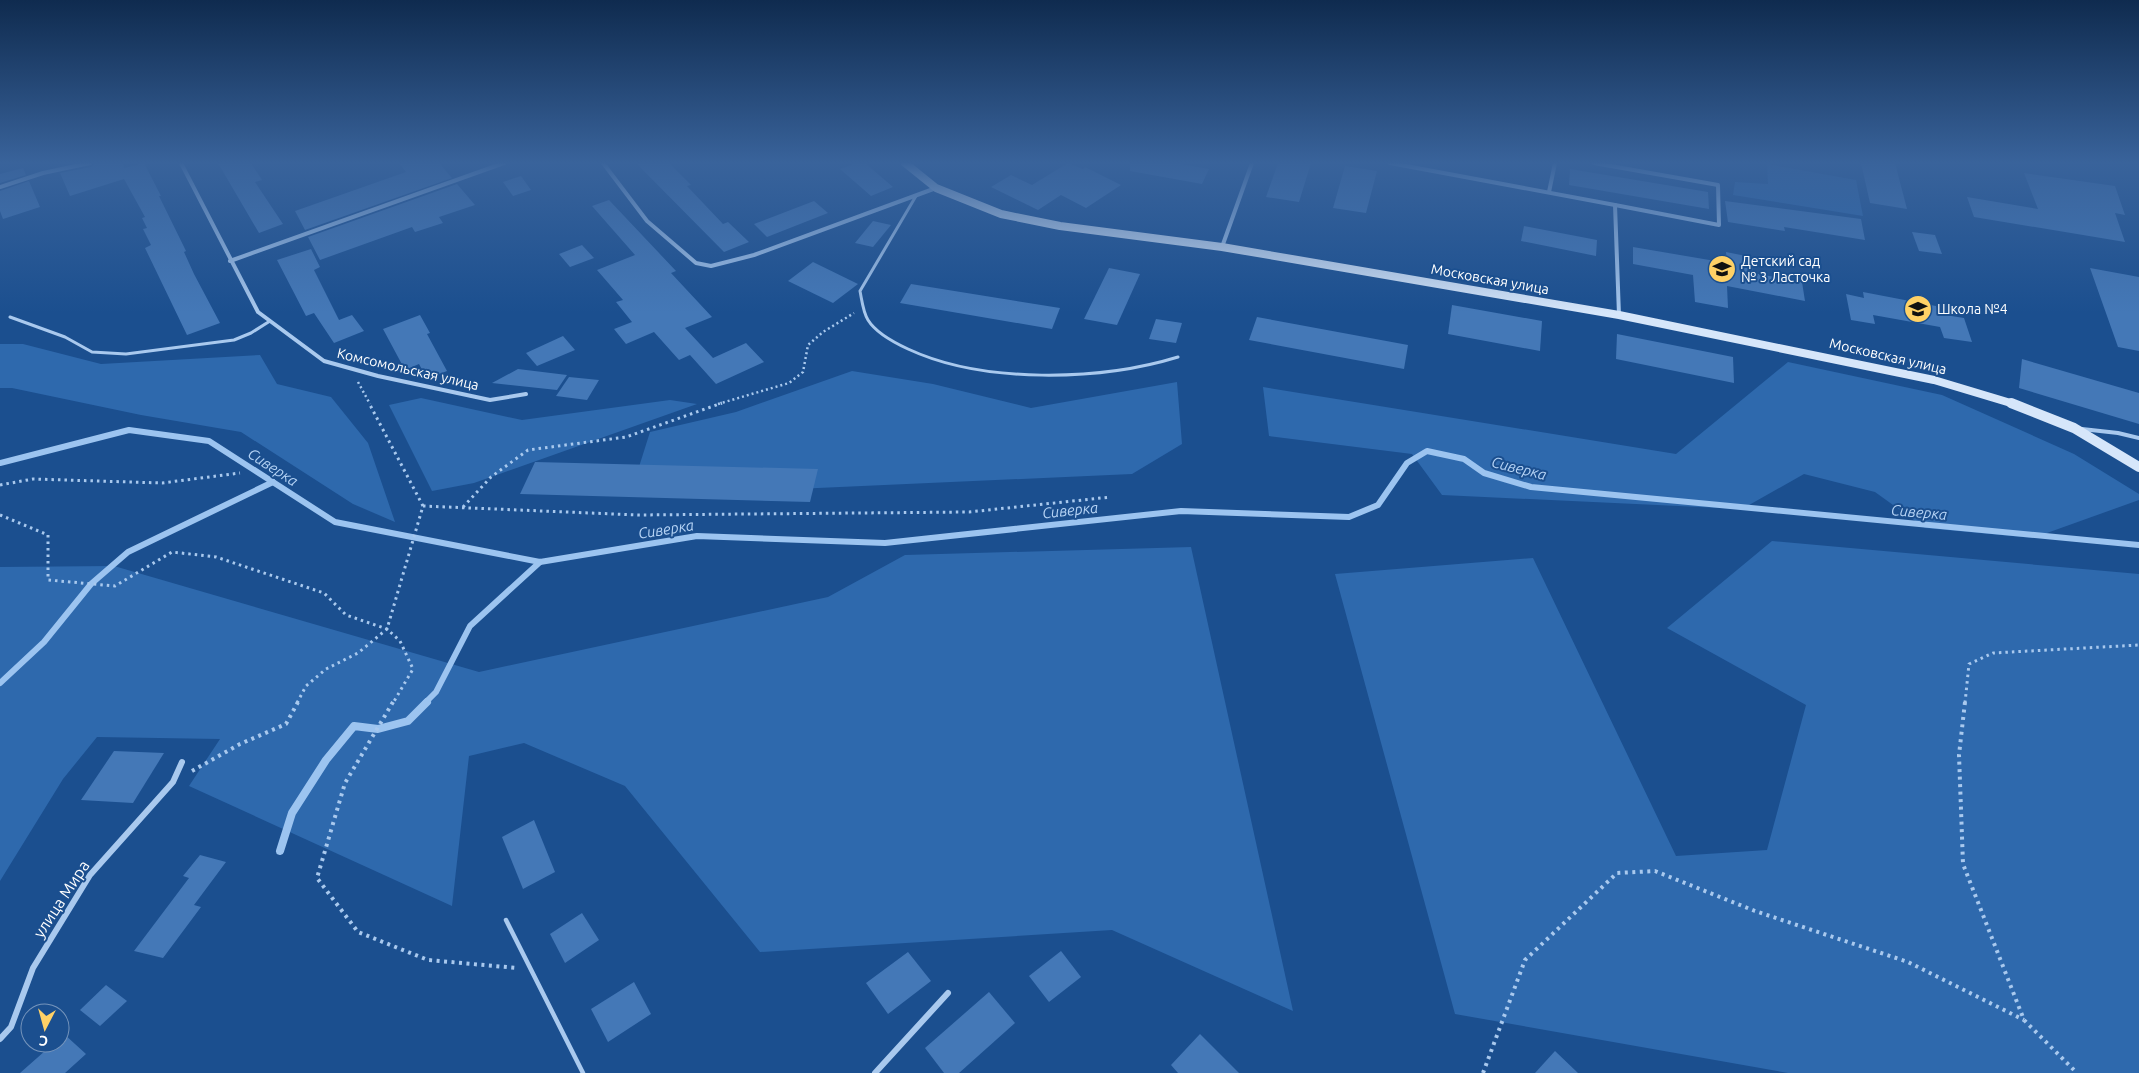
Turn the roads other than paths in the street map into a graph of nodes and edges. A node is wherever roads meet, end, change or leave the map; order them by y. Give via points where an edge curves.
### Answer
1 (206, 213) edge
2 (364, 213) edge
3 (641, 213) edge
4 (869, 213) edge
5 (906, 213) edge
6 (998, 213) edge
7 (1234, 213) edge
8 (1615, 213) edge
9 (1657, 213) edge
10 (1719, 213) edge
11 (1222, 247) junction
12 (230, 261) junction
13 (1619, 315) junction
14 (10, 317) dead end
15 (270, 321) junction
16 (1178, 357) dead end
17 (526, 394) dead end
18 (2074, 428) junction
19 (2139, 438) edge
20 (2139, 467) edge
21 (182, 762) dead end
22 (506, 920) dead end
23 (948, 992) dead end
24 (0, 1039) edge
25 (583, 1073) edge
26 (875, 1073) edge

1 - 12 street, Комсомольская улица
2 - 12 street
3 - 4 street via 696,263 712,266 754,255
5 - 16 lane via 860,291 868,322 894,345 945,363 996,372 1056,375 1138,368
6 - 11 main road, Московская улица via 1060,226
7 - 11 street
8 - 13 street
9 - 10 street via 1719,225
11 - 13 main road, Московская улица
12 - 15 street, Комсомольская улица via 258,312
13 - 18 main road, Московская улица via 1934,380 2008,402
14 - 15 lane via 92,352 126,354 234,340
15 - 17 street, Комсомольская улица via 324,361 490,400
18 - 19 lane
18 - 20 main road, Московская улица
21 - 24 street, улица Мира via 173,782 90,875 33,968 11,1027
22 - 25 lane
23 - 26 street

